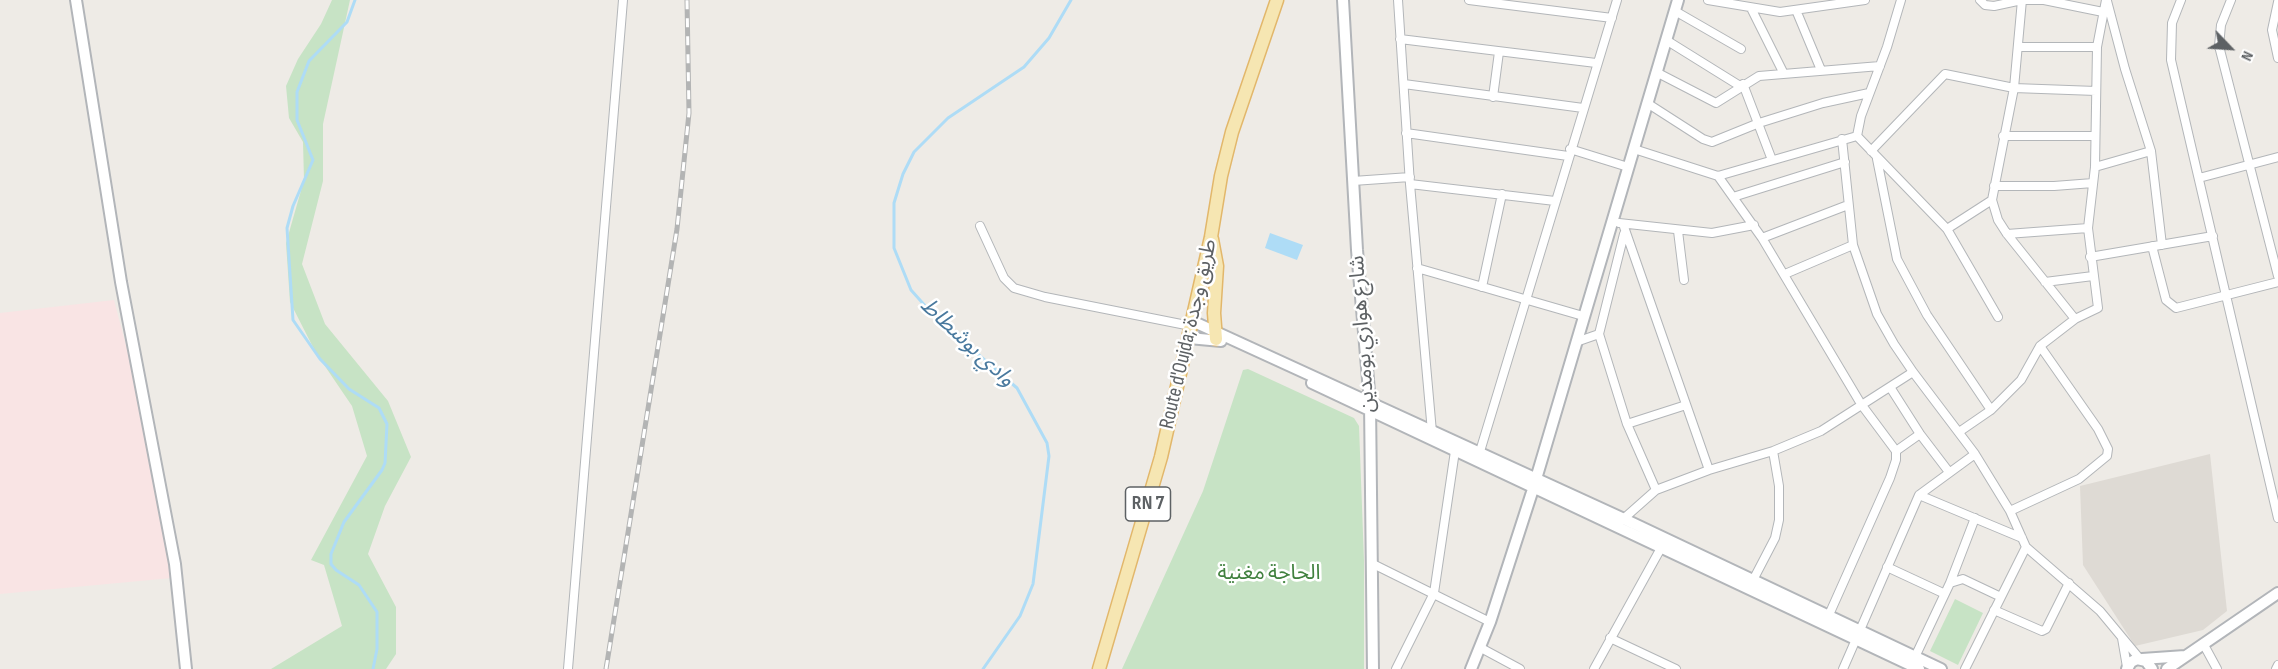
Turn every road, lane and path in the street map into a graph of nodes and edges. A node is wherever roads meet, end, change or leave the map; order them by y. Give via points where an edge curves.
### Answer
1 (76, 0) edge
2 (623, 0) edge
3 (1277, 0) edge
4 (1343, 0) edge
5 (1398, 0) edge
6 (1469, 0) edge
7 (1617, 0) edge
8 (1708, 0) edge
9 (1766, 0) edge
10 (1865, 0) edge
11 (1901, 0) edge
12 (1980, 0) edge
13 (2022, 0) edge
14 (2107, 0) edge
15 (2181, 0) edge
16 (2231, 0) edge
17 (1505, 2) edge
18 (2278, 2) edge
19 (1676, 5) edge
20 (1751, 8) junction
21 (1763, 10) junction
22 (1796, 10) junction
23 (2103, 12) junction
24 (1612, 18) junction
25 (1400, 39) junction
26 (1666, 40) junction
27 (2018, 46) junction
28 (2097, 47) junction
29 (1742, 50) dead end
30 (1499, 52) junction
31 (2278, 58) edge
32 (1596, 63) junction
33 (1880, 66) junction
34 (1821, 70) junction
35 (1656, 72) junction
36 (1783, 72) junction
37 (1404, 84) junction
38 (1741, 85) junction
39 (2014, 88) junction
40 (2096, 91) junction
41 (1869, 93) junction
42 (1492, 97) junction
43 (1647, 103) junction
44 (1583, 108) junction
45 (1759, 123) junction
46 (1406, 133) junction
47 (1857, 136) junction
48 (2003, 136) junction
49 (2093, 136) junction
50 (1842, 139) junction
51 (1634, 149) junction
52 (2151, 151) junction
53 (1569, 152) junction
54 (1874, 154) junction
55 (2278, 158) edge
56 (1772, 160) junction
57 (1845, 162) junction
58 (2250, 164) junction
59 (1628, 167) junction
60 (2095, 167) junction
61 (1718, 176) junction
62 (2199, 178) junction
63 (1410, 180) junction
64 (1353, 182) junction
65 (2093, 183) junction
66 (1994, 186) junction
67 (1502, 194) junction
68 (1733, 197) junction
69 (1992, 200) junction
70 (1555, 201) junction
71 (1848, 205) junction
72 (1618, 223) junction
73 (1754, 225) junction
74 (980, 226) dead end
75 (2088, 228) junction
76 (1947, 229) junction
77 (1678, 231) junction
78 (1624, 233) junction
79 (2007, 234) junction
80 (2213, 236) junction
81 (1211, 237) junction
82 (1762, 238) junction
83 (2162, 244) junction
84 (1852, 246) junction
85 (2152, 246) junction
86 (2090, 256) junction
87 (1417, 268) junction
88 (1785, 274) junction
89 (2093, 276) junction
90 (2278, 276) edge
91 (1684, 280) dead end
92 (2045, 282) junction
93 (2278, 282) edge
94 (1482, 287) junction
95 (2227, 297) junction
96 (1526, 300) junction
97 (1583, 316) junction
98 (1998, 317) dead end
99 (2075, 319) junction
100 (1191, 328) junction
101 (1599, 334) junction
102 (1216, 335) junction
103 (1576, 342) junction
104 (2040, 346) junction
105 (1912, 372) junction
106 (1890, 387) junction
107 (1861, 404) junction
108 (1686, 405) junction
109 (1370, 407) junction
110 (1991, 410) junction
111 (1627, 424) junction
112 (1432, 432) junction
113 (1959, 432) junction
114 (1920, 434) junction
115 (1455, 451) junction
116 (1773, 451) junction
117 (1896, 451) junction
118 (1975, 454) junction
119 (1478, 457) junction
120 (1709, 470) junction
121 (1949, 472) junction
122 (1534, 485) junction
123 (1656, 490) junction
124 (1920, 495) junction
125 (2010, 510) junction
126 (1975, 518) junction
127 (2278, 518) edge
128 (1620, 523) junction
129 (2022, 538) junction
130 (2026, 547) junction
131 (1661, 548) junction
132 (1373, 564) junction
133 (1887, 567) junction
134 (1950, 583) junction
135 (2069, 583) junction
136 (1750, 585) junction
137 (1434, 593) junction
138 (1943, 593) junction
139 (2278, 593) edge
140 (2001, 597) junction
141 (1994, 610) junction
142 (1828, 617) junction
143 (1490, 622) junction
144 (1858, 636) junction
145 (1610, 638) junction
146 (2122, 638) junction
147 (2204, 645) junction
148 (1481, 648) junction
149 (2188, 656) junction
150 (1915, 657) junction
151 (2141, 659) junction
152 (2127, 668) edge
153 (186, 669) edge
154 (568, 669) edge
155 (1099, 669) edge
156 (1373, 669) edge
157 (1396, 669) edge
158 (1471, 669) edge
159 (1520, 669) edge
160 (1594, 669) edge
161 (1676, 669) edge
162 (1844, 669) edge
163 (1920, 669) edge
164 (1941, 669) edge
165 (1965, 669) edge
166 (2152, 669) edge
167 (2167, 669) edge
168 (2217, 669) edge

1 - 153 street via 119,270 175,564
2 - 154 street
3 - 81 main road, Route d'Oujda; طريق وجدة / RN 7 via 1232,132
4 - 64 street, شارع هواري بومدين
5 - 25 street
6 - 17 street
7 - 24 street
8 - 20 street
9 - 21 street
10 - 22 street
11 - 33 street
12 - 13 street via 1994,6
13 - 23 street via 2044,0
13 - 27 street
14 - 23 street
14 - 52 street
15 - 62 street via 2172,23 2171,60
16 - 58 street via 2221,25 2219,46
17 - 24 street
18 - 31 street via 2272,30
19 - 26 street
19 - 29 street
20 - 21 street
20 - 36 street
21 - 22 street
22 - 34 street
23 - 28 street
24 - 32 street
25 - 30 street
25 - 37 street
26 - 35 street
26 - 38 street
27 - 28 street
27 - 39 street
28 - 40 street
30 - 32 street
30 - 42 street
32 - 44 street
33 - 34 street
33 - 41 street
34 - 36 street
35 - 38 street via 1713,102 1720,102
35 - 43 street
36 - 38 street via 1759,76
37 - 42 street
37 - 46 street
38 - 45 street
39 - 40 street
39 - 48 street
39 - 54 street via 1945,75
40 - 49 street
41 - 45 street
41 - 47 street
42 - 44 street
43 - 45 street via 1712,142
43 - 51 street
44 - 53 street
45 - 56 street
46 - 53 street
46 - 63 street
47 - 50 street
47 - 54 street
48 - 49 street
48 - 66 street
49 - 60 street
50 - 56 street
50 - 57 street
51 - 59 street
51 - 61 street
52 - 60 street
52 - 83 street
53 - 59 street
53 - 70 street
54 - 76 street
54 - 110 street via 1897,259 1927,315
55 - 58 street
56 - 61 street
57 - 68 street
57 - 71 street
58 - 62 street
58 - 90 street
59 - 72 street
60 - 65 street
61 - 68 street
62 - 80 street
63 - 64 street
63 - 67 street
63 - 87 street
64 - 109 street, شارع هواري بومدين
65 - 66 street
65 - 75 street
66 - 69 street
67 - 70 street
67 - 94 street
68 - 73 street
69 - 76 street
69 - 79 street
70 - 96 street
71 - 82 street
71 - 84 street
72 - 77 street
72 - 78 street
72 - 97 street
73 - 77 street via 1727,232
73 - 82 street
74 - 100 street via 1004,278 1014,288
75 - 79 street
75 - 86 street
76 - 98 street
77 - 91 street
78 - 101 street
78 - 108 street
79 - 92 street
80 - 83 street
80 - 95 street
81 - 100 main road, Route d'Oujda; طريق وجدة / RN 7
81 - 102 main road via 1217,266
82 - 88 street
83 - 85 street
84 - 88 street
84 - 105 street via 1877,314
85 - 86 street
85 - 95 street via 2170,305 2183,308
86 - 89 street
87 - 94 street
87 - 112 street
88 - 107 street
89 - 92 street
89 - 99 street via 2098,308
92 - 99 street
93 - 95 street
94 - 96 street
95 - 127 street
96 - 97 street
96 - 119 street
97 - 103 street
99 - 104 street
100 - 102 street
100 - 102 street
100 - 155 main road, Route d'Oujda; طريق وجدة / RN 7 via 1143,523
101 - 103 street
101 - 111 street
102 - 109 street
103 - 122 street
104 - 110 street via 2021,380
104 - 125 street via 2098,429 2108,449 2107,456 2079,479
105 - 106 street
105 - 113 street
106 - 107 street
106 - 114 street
107 - 116 street via 1821,431
107 - 117 street
108 - 111 street
108 - 120 street
109 - 112 street
109 - 115 street
109 - 132 street, شارع هواري بومدين
110 - 113 street
111 - 123 street
112 - 119 street
113 - 118 street
114 - 117 street
114 - 121 street
115 - 119 street
115 - 137 street
116 - 120 street
116 - 136 street via 1779,520 1775,538
117 - 142 street via 1890,478
118 - 121 street
118 - 125 street
119 - 122 street
120 - 123 street
121 - 124 street
122 - 128 street
122 - 143 street
123 - 128 street
124 - 126 street
124 - 133 street
125 - 129 street
126 - 129 street
126 - 134 street
128 - 131 street
128 - 136 street
129 - 130 street
130 - 135 street
130 - 140 street
131 - 136 street
131 - 145 street
132 - 137 street
132 - 156 street, شارع هواري بومدين
133 - 138 street
133 - 144 street
134 - 138 street
134 - 140 street via 1962,579
135 - 141 street via 2042,631
135 - 146 street
136 - 142 street
136 - 144 street
137 - 143 street
137 - 157 street
138 - 150 street
139 - 147 street
140 - 141 street
141 - 165 street
142 - 144 street
143 - 148 street
144 - 150 street
144 - 162 street
144 - 163 street
145 - 160 street
145 - 161 street
146 - 151 street
146 - 152 street
147 - 149 street
147 - 168 street
148 - 158 street
148 - 159 street
149 - 151 street
149 - 167 street
150 - 164 street
151 - 152 street via 2133,660
151 - 166 street

